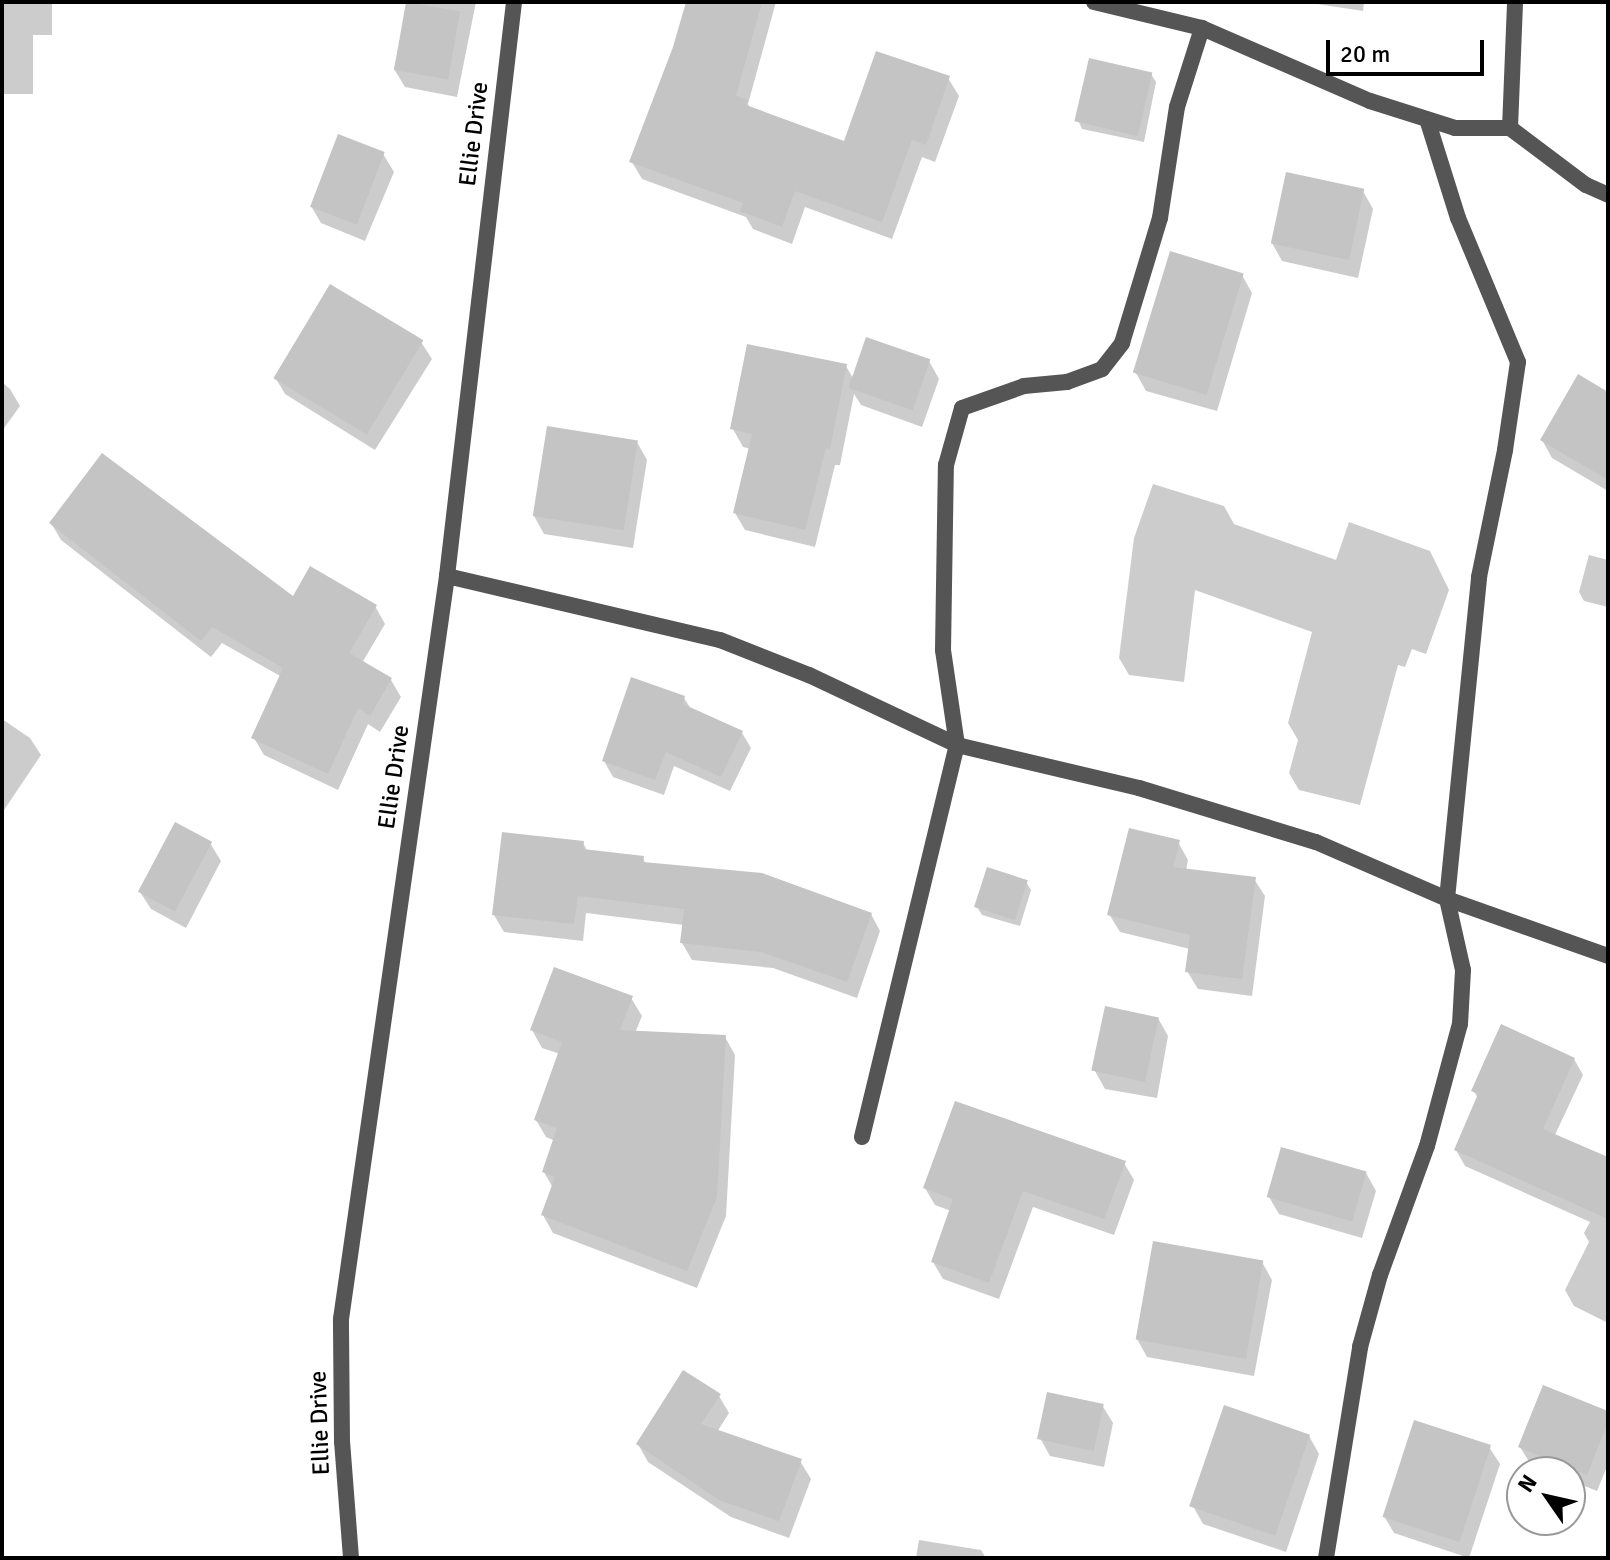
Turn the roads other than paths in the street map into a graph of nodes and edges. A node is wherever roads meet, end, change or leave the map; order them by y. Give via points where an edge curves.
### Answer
1 (514, 2) edge
2 (1094, 2) edge
3 (1515, 2) edge
4 (1202, 28) junction
5 (1428, 122) junction
6 (1510, 128) junction
7 (1608, 195) edge
8 (447, 576) junction
9 (957, 745) junction
10 (1447, 899) junction
11 (1608, 956) edge
12 (862, 1137) dead end
13 (351, 1558) edge
14 (1326, 1558) edge

1 - 8 street, Ellie Drive
2 - 4 street
3 - 6 street
4 - 5 street
4 - 9 street via 1177,107 1160,218 1122,343 1102,369 1067,382 1024,386 962,408 946,465 943,650
5 - 6 street via 1455,128
5 - 10 street via 1458,218 1518,362 1479,577
6 - 7 street via 1586,185
8 - 9 street via 720,640 809,675
8 - 13 street, Ellie Drive via 341,1319 342,1442
9 - 10 street via 1139,788 1316,842
9 - 12 street
10 - 11 street
10 - 14 street via 1463,970 1460,1024 1427,1146 1360,1347

